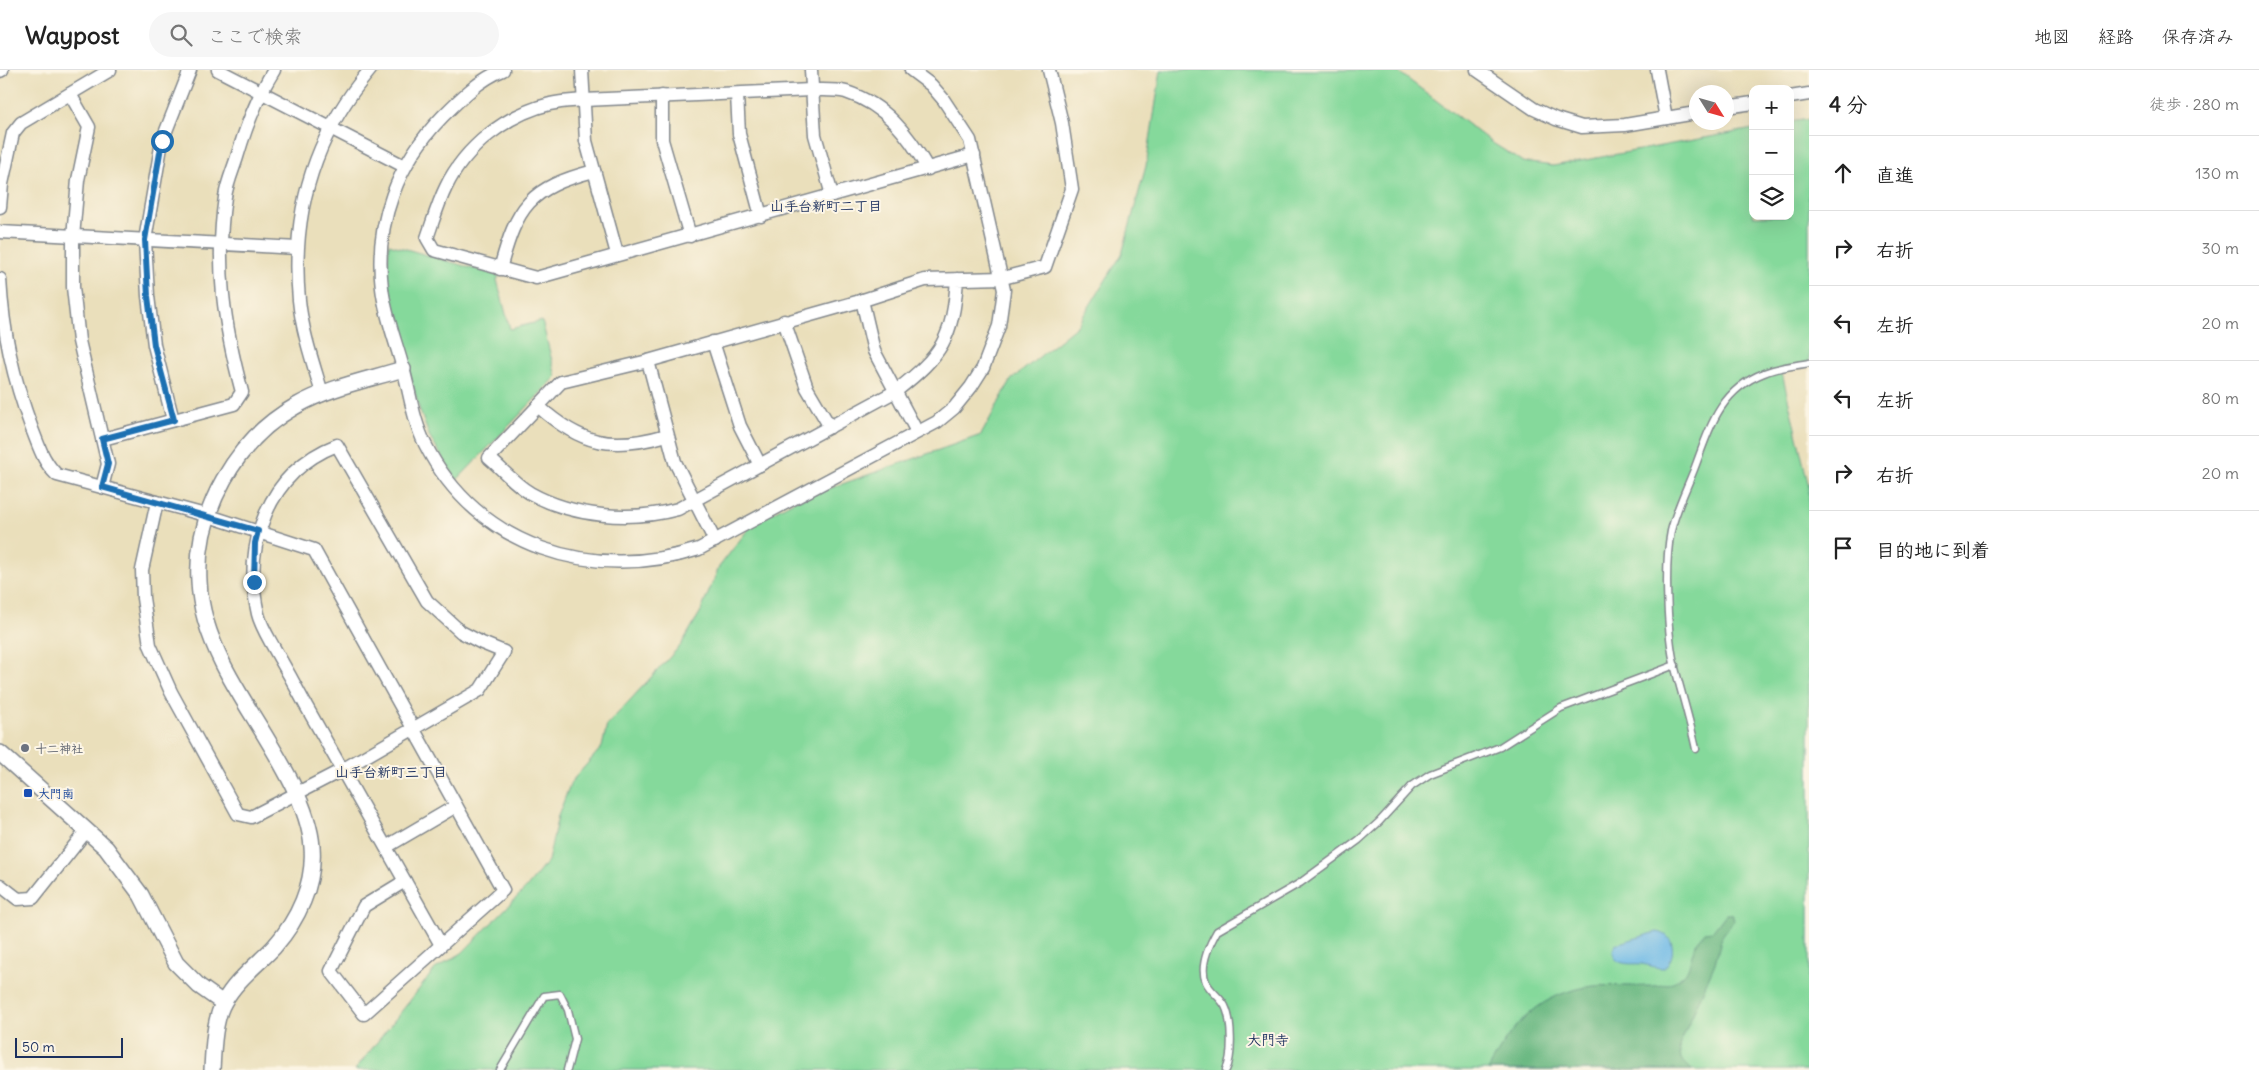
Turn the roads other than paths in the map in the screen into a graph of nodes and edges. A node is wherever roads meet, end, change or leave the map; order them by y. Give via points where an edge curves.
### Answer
1 (110, 70) edge
2 (190, 70) edge
3 (218, 70) edge
4 (274, 70) edge
5 (370, 70) edge
6 (503, 70) edge
7 (582, 70) edge
8 (811, 70) edge
9 (1049, 70) edge
10 (1477, 70) edge
11 (1657, 70) edge
12 (916, 71) edge
13 (812, 90) junction
14 (260, 91) junction
15 (70, 94) junction
16 (737, 94) junction
17 (1809, 94) edge
18 (662, 96) junction
19 (1794, 96) edge
20 (584, 100) junction
21 (1749, 104) edge
22 (1734, 107) edge
23 (1689, 113) edge
24 (1666, 118) junction
25 (329, 127) junction
26 (974, 156) junction
27 (404, 166) junction
28 (928, 169) junction
29 (594, 171) junction
30 (832, 195) junction
31 (0, 206) edge
32 (761, 216) junction
33 (0, 232) edge
34 (690, 236) junction
35 (73, 237) junction
36 (145, 240) junction
37 (220, 244) junction
38 (296, 248) junction
39 (617, 254) junction
40 (500, 269) junction
41 (1002, 278) junction
42 (0, 279) edge
43 (957, 279) junction
44 (862, 300) junction
45 (784, 321) junction
46 (714, 342) junction
47 (648, 361) junction
48 (1809, 363) edge
49 (403, 369) junction
50 (896, 391) junction
51 (322, 393) junction
52 (538, 406) junction
53 (174, 420) junction
54 (830, 427) junction
55 (918, 432) junction
56 (667, 434) junction
57 (102, 439) junction
58 (760, 465) junction
59 (102, 487) junction
60 (694, 500) junction
61 (157, 502) junction
62 (209, 516) junction
63 (258, 531) junction
64 (715, 541) junction
65 (1675, 665) junction
66 (412, 729) junction
67 (1696, 749) dead end
68 (0, 753) edge
69 (342, 770) junction
70 (297, 794) junction
71 (456, 806) junction
72 (87, 830) junction
73 (386, 847) junction
74 (405, 881) junction
75 (0, 885) edge
76 (441, 944) junction
77 (223, 1003) junction
78 (212, 1070) edge
79 (500, 1070) edge
80 (568, 1070) edge
81 (1226, 1070) edge

1 - 15 street
2 - 36 street via 162,141
3 - 14 street
4 - 14 street
5 - 25 street
6 - 27 street via 462,97 424,136
7 - 20 street
8 - 13 street
9 - 41 street via 1062,123 1072,189 1045,267
10 - 24 street via 1534,109 1582,127
11 - 24 street
12 - 26 street via 937,92 963,127
13 - 16 street
13 - 28 street via 845,92 884,111 912,142
13 - 30 street via 815,135
14 - 25 street
14 - 37 street via 242,136 226,195
15 - 31 street via 12,133
15 - 35 street via 89,127 78,180
16 - 18 street
16 - 32 street via 739,134
17 - 19 street
18 - 20 street
18 - 34 street via 662,140
20 - 29 street via 586,141
20 - 40 street via 550,104 496,128 477,144 446,187 427,238 434,250
21 - 22 street
23 - 24 street
25 - 27 street
25 - 38 street via 302,208
26 - 28 street
26 - 41 street
27 - 49 street via 391,198 380,257 382,289
28 - 30 street
29 - 39 street
29 - 40 street via 548,187 529,201 508,238
30 - 32 street
32 - 34 street
33 - 35 street
34 - 39 street
35 - 36 street
35 - 57 street via 73,288 79,342
36 - 37 street
36 - 53 street via 154,345
37 - 38 street
37 - 53 street via 226,323 242,392 234,404
38 - 51 street via 299,302
39 - 40 street via 536,278
41 - 43 street
41 - 55 street via 1004,290 999,326 983,368 954,408
42 - 59 street via 2,320 9,358 20,398 47,466 57,475
43 - 44 street via 926,280
43 - 50 street via 952,321 945,340 932,361
44 - 45 street
44 - 50 street via 874,351
45 - 46 street
45 - 54 street via 807,388
46 - 47 street
46 - 58 street via 740,426
47 - 52 street via 561,382
47 - 56 street
48 - 65 lane via 1757,376 1729,396 1712,421 1678,508 1669,542 1668,602
49 - 51 street
49 - 64 street via 424,443 440,470 455,490 498,528 525,542 573,558 624,562 673,557
50 - 54 street
50 - 55 street
51 - 62 street via 294,406 250,444 232,466
52 - 56 street via 559,425 579,436 602,442 626,444
52 - 60 street via 490,458 528,492 580,512 618,516 657,515
53 - 57 street
54 - 58 street
55 - 64 street
56 - 60 street via 675,462
57 - 59 street via 108,464
58 - 60 street
59 - 61 street
60 - 64 street
61 - 62 street
61 - 70 street via 142,570 142,598 150,645 170,692 238,814 251,817
62 - 63 street
62 - 70 street via 198,580 210,637
63 - 66 street via 314,550
63 - 66 street via 276,495 292,475 305,462 336,445 427,601 461,632 504,652 480,690
63 - 69 street via 254,563 258,616
65 - 67 lane
65 - 81 lane via 1561,708 1500,747 1430,774 1412,786 1373,828 1351,846 1300,883 1217,931 1206,954 1205,973 1206,982 1223,1002 1229,1019 1231,1050
66 - 69 street
66 - 71 street
68 - 72 street
69 - 70 street
69 - 73 street
70 - 77 street via 309,825 312,849 308,888 290,926
71 - 73 street
71 - 76 street via 503,890
72 - 75 street via 33,898 18,899
72 - 77 street via 112,855 141,895 176,963 199,986
73 - 74 street
74 - 76 street
74 - 76 street via 364,906 331,970 364,1014
77 - 78 street via 214,1041
79 - 80 lane via 544,996 560,994 568,1010 575,1039

